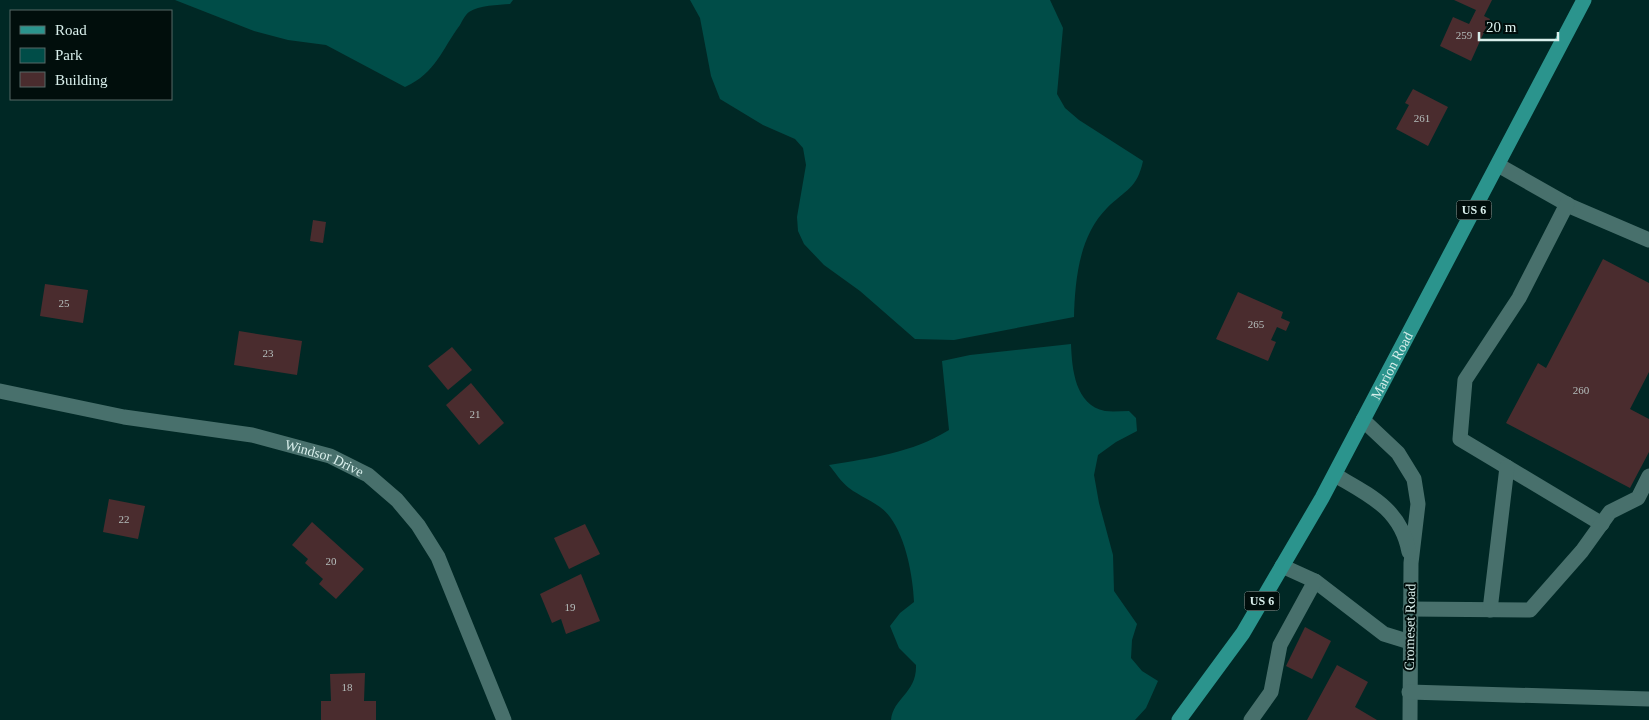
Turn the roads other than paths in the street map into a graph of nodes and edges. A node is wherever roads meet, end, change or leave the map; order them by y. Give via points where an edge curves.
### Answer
1 (1584, 0) edge
2 (1498, 165) junction
3 (1567, 204) junction
4 (1649, 240) edge
5 (0, 391) edge
6 (1363, 420) junction
7 (1507, 467) junction
8 (1334, 475) junction
9 (1649, 476) edge
10 (1602, 524) junction
11 (1411, 563) junction
12 (1282, 566) junction
13 (1315, 581) junction
14 (1410, 609) junction
15 (1490, 610) junction
16 (1410, 642) junction
17 (1408, 692) junction
18 (1649, 700) edge
19 (504, 720) edge
20 (1179, 720) edge
21 (1251, 720) edge
22 (1410, 720) edge

1 - 2 main road, Marion Road / US 6
2 - 3 street
2 - 6 main road, Marion Road / US 6
3 - 4 street
3 - 7 street via 1519,298 1465,380 1460,439
5 - 19 street, Windsor Drive via 124,417 252,435 330,456 368,475 397,500 438,557
6 - 8 main road, Marion Road / US 6
6 - 11 street, Cromeset Road via 1398,453 1414,479 1418,504
7 - 10 street
7 - 15 street
8 - 11 street, Cromeset Road via 1376,499 1400,524 1406,534
8 - 12 main road, Marion Road / US 6
9 - 10 street via 1638,498 1610,512
10 - 15 street via 1530,610
11 - 14 street, Cromeset Road
12 - 13 street
12 - 20 main road, Marion Road / US 6 via 1243,633
13 - 16 street via 1384,634
13 - 21 street via 1280,645 1272,692
14 - 15 street
14 - 16 street, Cromeset Road
16 - 17 street, Cromeset Road
17 - 18 street
17 - 22 street, Cromeset Road

